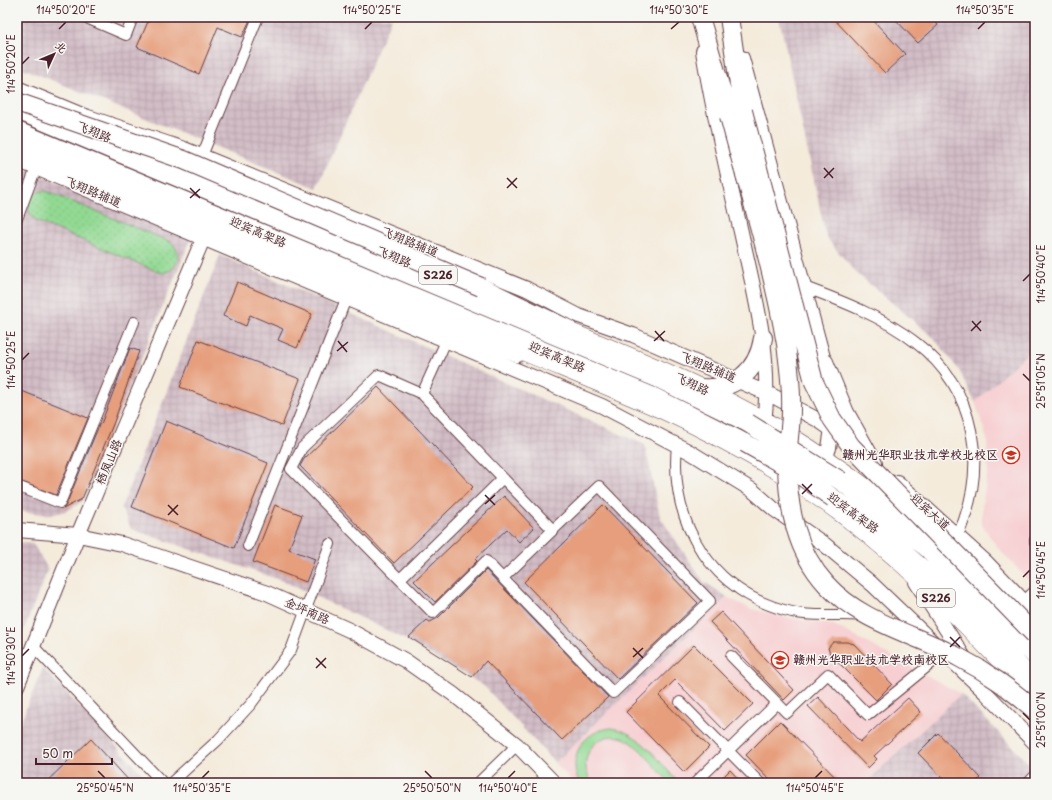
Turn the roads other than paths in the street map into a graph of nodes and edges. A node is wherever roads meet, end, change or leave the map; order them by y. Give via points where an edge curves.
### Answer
1 (84, 17) edge
2 (133, 17) edge
3 (258, 17) edge
4 (699, 17) edge
5 (729, 17) edge
6 (732, 17) edge
7 (17, 88) edge
8 (17, 101) edge
9 (17, 110) edge
10 (736, 113) junction
11 (17, 131) edge
12 (17, 141) edge
13 (17, 148) edge
14 (202, 156) junction
15 (17, 160) edge
16 (36, 168) junction
17 (17, 219) edge
18 (204, 239) junction
19 (804, 286) junction
20 (346, 299) junction
21 (134, 322) dead end
22 (570, 330) junction
23 (762, 338) junction
24 (446, 341) junction
25 (824, 362) junction
26 (561, 369) junction
27 (738, 380) junction
28 (701, 388) junction
29 (766, 393) junction
30 (422, 394) junction
31 (765, 420) junction
32 (818, 420) joint
33 (832, 430) junction
34 (677, 446) junction
35 (826, 458) junction
36 (869, 458) junction
37 (757, 461) junction
38 (848, 473) joint
39 (503, 478) junction
40 (17, 486) edge
41 (810, 494) junction
42 (17, 530) edge
43 (553, 530) junction
44 (78, 535) junction
45 (957, 536) junction
46 (936, 542) junction
47 (330, 544) dead end
48 (248, 546) dead end
49 (908, 570) junction
50 (503, 578) junction
51 (400, 579) junction
52 (1035, 590) edge
53 (1024, 601) junction
54 (306, 611) junction
55 (1035, 613) edge
56 (1035, 617) edge
57 (1035, 635) edge
58 (929, 638) junction
59 (1035, 640) edge
60 (33, 646) junction
61 (944, 653) junction
62 (731, 656) dead end
63 (1035, 656) edge
64 (1035, 683) edge
65 (17, 686) edge
66 (987, 694) junction
67 (1035, 700) edge
68 (680, 702) dead end
69 (777, 703) junction
70 (1035, 710) edge
71 (1035, 743) edge
72 (517, 745) junction
73 (728, 751) junction
74 (1035, 776) edge
75 (163, 783) edge
76 (171, 783) edge
77 (478, 783) edge
78 (554, 783) edge
79 (695, 783) edge
80 (760, 783) edge
81 (1028, 783) edge

1 - 2 street via 126,34
3 - 14 street
4 - 10 highway
4 - 23 street via 713,110 753,285
5 - 10 highway
6 - 19 street
7 - 14 street, 飞翔路辅道 via 82,115
8 - 22 main road, 飞翔路 / S226
8 - 22 highway, bridge via 184,160 481,287
9 - 63 highway, 迎宾高架路, bridge via 659,379 748,424 841,481 885,514 934,555 996,614
10 - 57 highway, bridge via 814,382 832,419 851,446
10 - 70 highway, bridge via 786,344 791,399 789,500 795,530 808,561 827,585 852,606 882,624 959,657 1003,682
11 - 64 highway, 迎宾高架路, bridge via 654,397 745,443 794,471 874,528 916,562 984,626
12 - 26 main road, S226
13 - 26 highway via 400,310
14 - 27 street, 飞翔路辅道 via 527,289 579,316 633,335
15 - 16 street, 飞翔路辅道
16 - 17 street
16 - 18 street, 飞翔路辅道
18 - 20 street, 飞翔路辅道
18 - 44 street, 栖凤山路
19 - 25 street
19 - 45 street via 855,307 903,333 928,352 952,382 968,417 975,462 975,478 969,508
20 - 24 street, 飞翔路辅道
20 - 48 street
21 - 40 street via 60,503
22 - 28 main road, 飞翔路 / S226
23 - 27 highway via 755,364
23 - 29 street
24 - 30 street
24 - 34 street, 飞翔路辅道 via 602,406
25 - 33 street via 831,391
25 - 36 highway via 845,413
26 - 37 main road, S226 via 651,406
27 - 28 highway via 719,388
27 - 29 street, 飞翔路辅道
28 - 31 main road, 飞翔路 / S226
29 - 31 street
29 - 32 street, 飞翔路辅道
30 - 39 street
30 - 51 street via 379,375 302,448 291,469
31 - 35 main road, 飞翔路 / S226
31 - 37 street
32 - 33 street, 迎宾大道
33 - 35 street
33 - 36 street, 迎宾大道
34 - 58 street, 飞翔路辅道 via 727,473 824,544
34 - 58 street via 677,490 690,532 701,552 715,569 738,589 765,604 794,613 872,617 902,625
35 - 38 main road, 飞翔路 / S226
35 - 41 street
36 - 45 street, 迎宾大道
36 - 46 highway via 901,503
37 - 41 main road, S226
38 - 46 main road, 迎宾大道 / S226
39 - 43 street
39 - 51 street
41 - 49 main road, S226
42 - 44 street, 金坪南路
43 - 50 street
43 - 50 street via 599,486 710,601 613,693
44 - 54 street, 金坪南路 via 122,544 267,593
44 - 60 street, 栖凤山路
45 - 53 street, 迎宾大道
46 - 56 street
46 - 59 main road, 迎宾大道 / S226
47 - 54 street
49 - 66 street
49 - 67 main road, S226 via 974,634
50 - 51 street via 486,561 433,613
52 - 53 street
53 - 55 street, 迎宾大道
54 - 72 street, 金坪南路 via 349,630 406,661 453,694
54 - 76 street via 291,650 251,704 218,740
58 - 61 street
60 - 65 street, 栖凤山路
60 - 75 street
61 - 66 street
61 - 69 street via 868,715 828,674 787,713
62 - 69 street
66 - 71 street
68 - 73 street
69 - 73 street
72 - 77 street
72 - 78 street, 金坪南路
73 - 79 street
73 - 80 street
74 - 81 street

